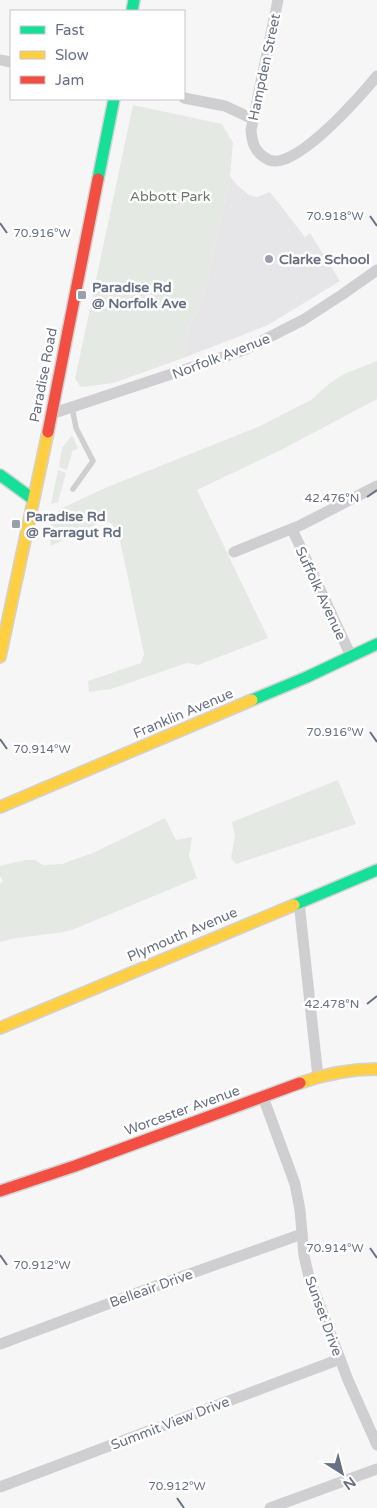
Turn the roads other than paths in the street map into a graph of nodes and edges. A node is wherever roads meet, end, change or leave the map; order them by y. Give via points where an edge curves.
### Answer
1 (278, 0) edge
2 (377, 76) edge
3 (185, 98) edge
4 (114, 100) edge
5 (253, 119) junction
6 (377, 270) edge
7 (72, 407) junction
8 (51, 414) junction
9 (0, 475) edge
10 (377, 486) edge
11 (73, 489) dead end
12 (34, 499) junction
13 (292, 529) junction
14 (234, 552) dead end
15 (377, 644) edge
16 (351, 656) junction
17 (0, 657) edge
18 (0, 807) edge
19 (377, 870) edge
20 (299, 902) junction
21 (0, 1028) edge
22 (377, 1069) edge
23 (318, 1077) junction
24 (264, 1097) junction
25 (0, 1191) edge
26 (302, 1234) junction
27 (0, 1344) edge
28 (340, 1359) junction
29 (377, 1445) edge
30 (377, 1470) edge
31 (0, 1487) edge
32 (270, 1508) edge

1 - 5 street, Hampden Street
2 - 5 street, Hampden Street via 304,147 285,159 266,159 258,153 252,141
3 - 5 street via 225,106
4 - 8 main road, Paradise Road
6 - 7 street, Norfolk Avenue via 303,320 244,350
7 - 8 street, Norfolk Avenue
7 - 11 lane via 76,428 93,461
8 - 12 main road, Paradise Road
9 - 12 main road
10 - 13 street, Suffolk Avenue
12 - 17 main road, Paradise Road
13 - 14 street, Suffolk Avenue
13 - 16 street, Suffolk Avenue
15 - 16 main road, Franklin Avenue
16 - 18 main road, Franklin Avenue
19 - 20 main road, Plymouth Avenue
20 - 21 main road, Plymouth Avenue
20 - 23 street
22 - 23 main road, Worcester Avenue
23 - 24 main road, Worcester Avenue
24 - 25 main road, Worcester Avenue
24 - 26 street, Sunset Drive via 296,1184
26 - 27 street, Belleair Drive
26 - 28 street, Sunset Drive via 309,1277
28 - 29 street, Sunset Drive
28 - 31 street, Summit View Drive
30 - 32 street

